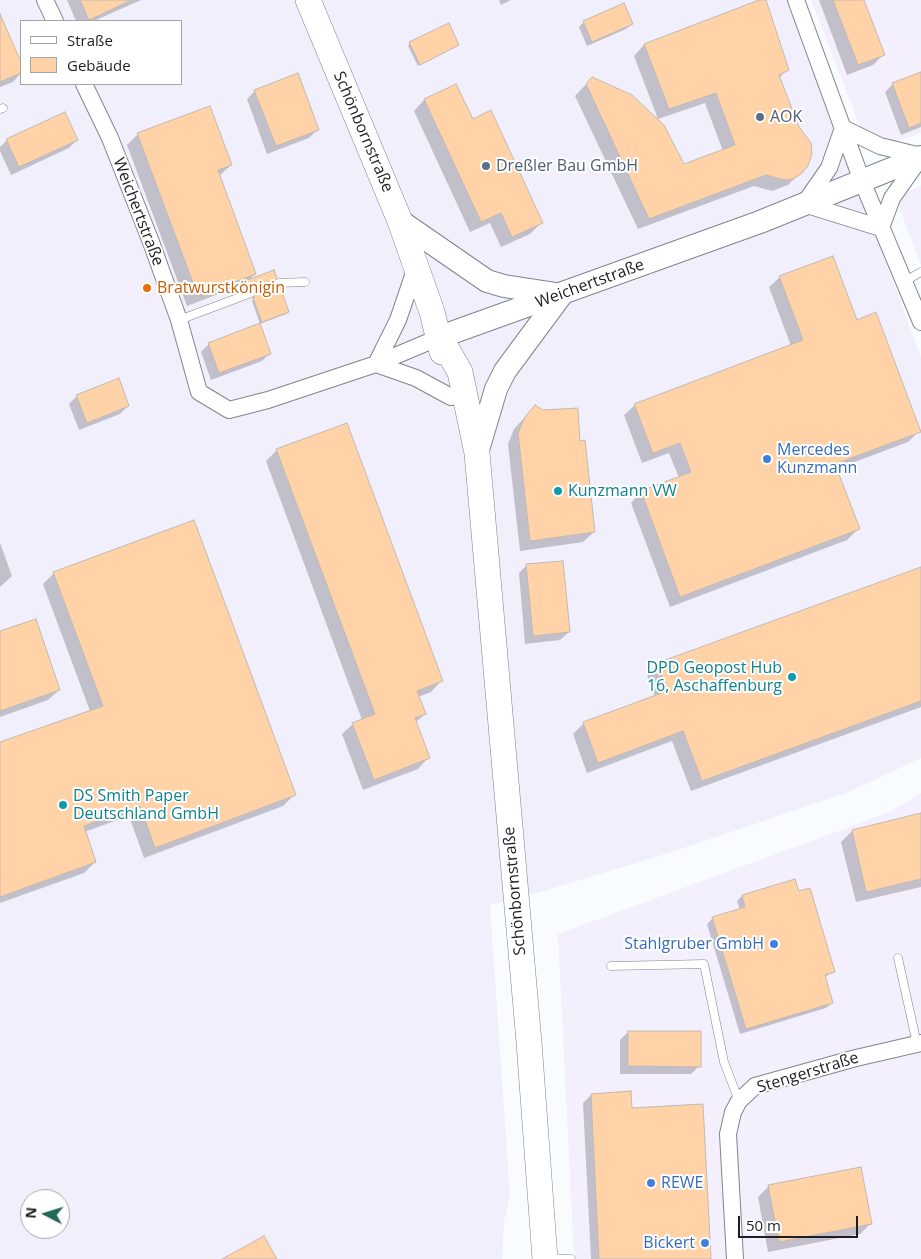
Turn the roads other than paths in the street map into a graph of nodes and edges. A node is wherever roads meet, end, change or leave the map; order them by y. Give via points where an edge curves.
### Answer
1 (45, 0) edge
2 (308, 0) edge
3 (796, 0) edge
4 (55, 20) edge
5 (84, 85) edge
6 (843, 128) junction
7 (921, 157) edge
8 (862, 181) junction
9 (804, 204) junction
10 (400, 221) junction
11 (881, 228) junction
12 (416, 266) junction
13 (921, 272) edge
14 (905, 281) junction
15 (305, 282) dead end
16 (279, 283) dead end
17 (251, 293) dead end
18 (562, 294) junction
19 (179, 320) junction
20 (921, 322) edge
21 (440, 337) junction
22 (376, 364) junction
23 (451, 397) junction
24 (477, 453) junction
25 (490, 608) junction
26 (898, 958) dead end
27 (611, 966) dead end
28 (919, 1043) edge
29 (739, 1100) junction
30 (540, 1258) edge
31 (570, 1259) edge
32 (735, 1259) edge

1 - 4 street
2 - 10 main road, Schönbornstraße
3 - 6 street
5 - 19 street, Weichertstraße via 113,147
6 - 7 street via 880,146
6 - 8 street
6 - 9 street via 829,168
7 - 8 main road, Weichertstraße
7 - 11 street via 892,198
8 - 9 main road, Weichertstraße
8 - 11 street
9 - 11 street
9 - 18 main road, Weichertstraße
10 - 12 main road, Schönbornstraße
10 - 18 main road via 487,281 523,290
11 - 14 street
12 - 21 main road, Schönbornstraße
12 - 22 street via 398,320
13 - 14 lane
14 - 20 street
15 - 16 lane
17 - 19 lane
18 - 21 main road, Weichertstraße
18 - 24 main road via 505,371 496,389
19 - 22 street, Weichertstraße via 199,392 229,410
21 - 22 street, Weichertstraße
21 - 23 main road, Schönbornstraße
21 - 24 main road, Schönbornstraße via 460,372
22 - 23 street via 424,381
23 - 25 main road, Schönbornstraße
24 - 25 main road, Schönbornstraße
25 - 30 main road, Schönbornstraße via 538,1173
26 - 28 lane
27 - 29 lane via 704,964 724,1062
28 - 29 street, Stengerstraße via 755,1086
29 - 32 street, Stengerstraße via 728,1134
30 - 31 lane

